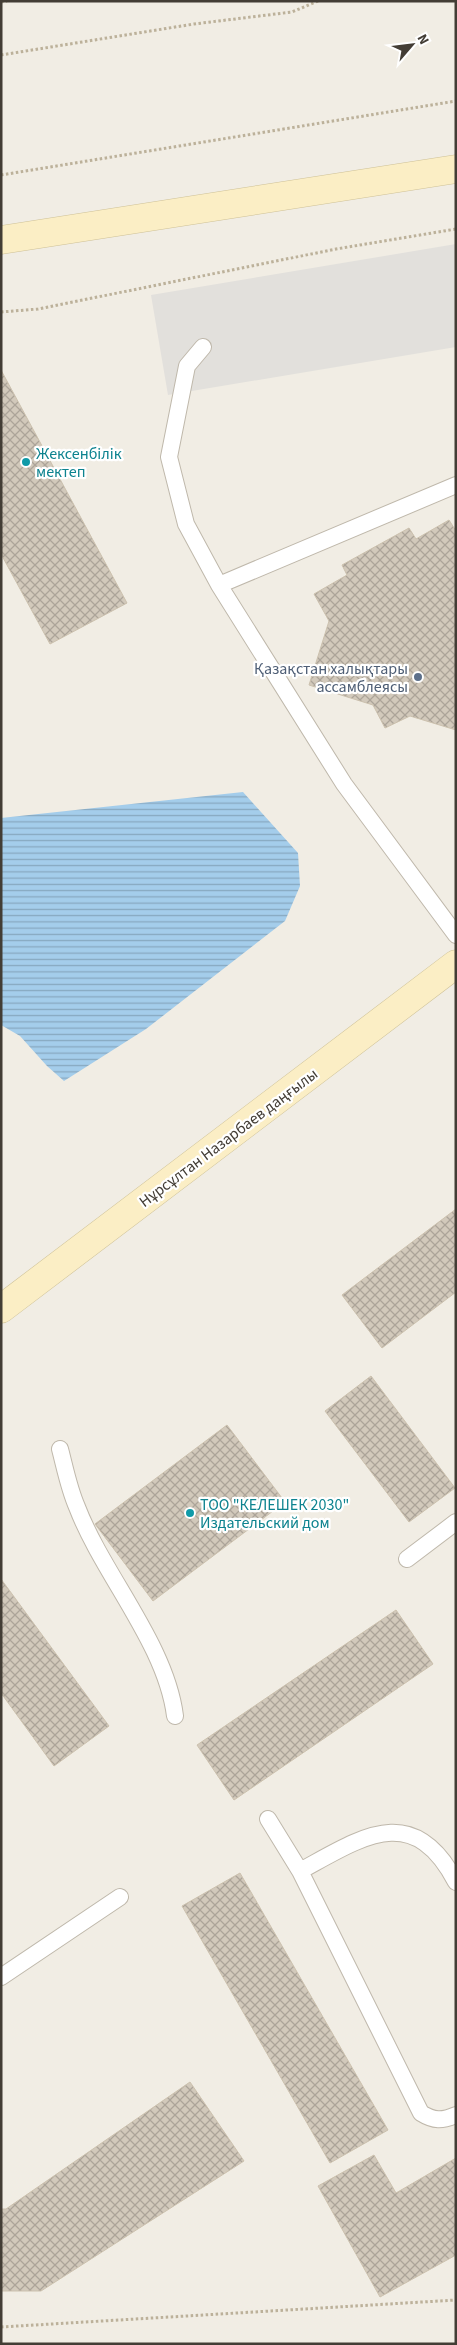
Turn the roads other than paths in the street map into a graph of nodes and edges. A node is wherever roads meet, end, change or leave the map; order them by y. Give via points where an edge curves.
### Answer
1 (456, 169) edge
2 (1, 240) edge
3 (204, 347) dead end
4 (456, 485) edge
5 (219, 585) junction
6 (456, 934) edge
7 (456, 964) edge
8 (1, 1309) edge
9 (60, 1449) dead end
10 (456, 1522) edge
11 (407, 1559) dead end
12 (174, 1716) dead end
13 (268, 1819) dead end
14 (300, 1871) junction
15 (456, 1882) edge
16 (120, 1897) dead end
17 (1, 1977) edge
18 (456, 2115) edge

1 - 2 main road
3 - 5 lane via 188,366 169,458 186,524
4 - 5 lane
5 - 6 lane via 344,784
7 - 8 main road, Нұрсұлтан Назарбаев даңғылы
9 - 12 lane via 76,1507 158,1658 172,1695
10 - 11 lane
13 - 14 lane
14 - 15 lane via 362,1838 406,1834 426,1843 445,1861
14 - 18 lane via 421,2113 430,2119 441,2120
16 - 17 lane

